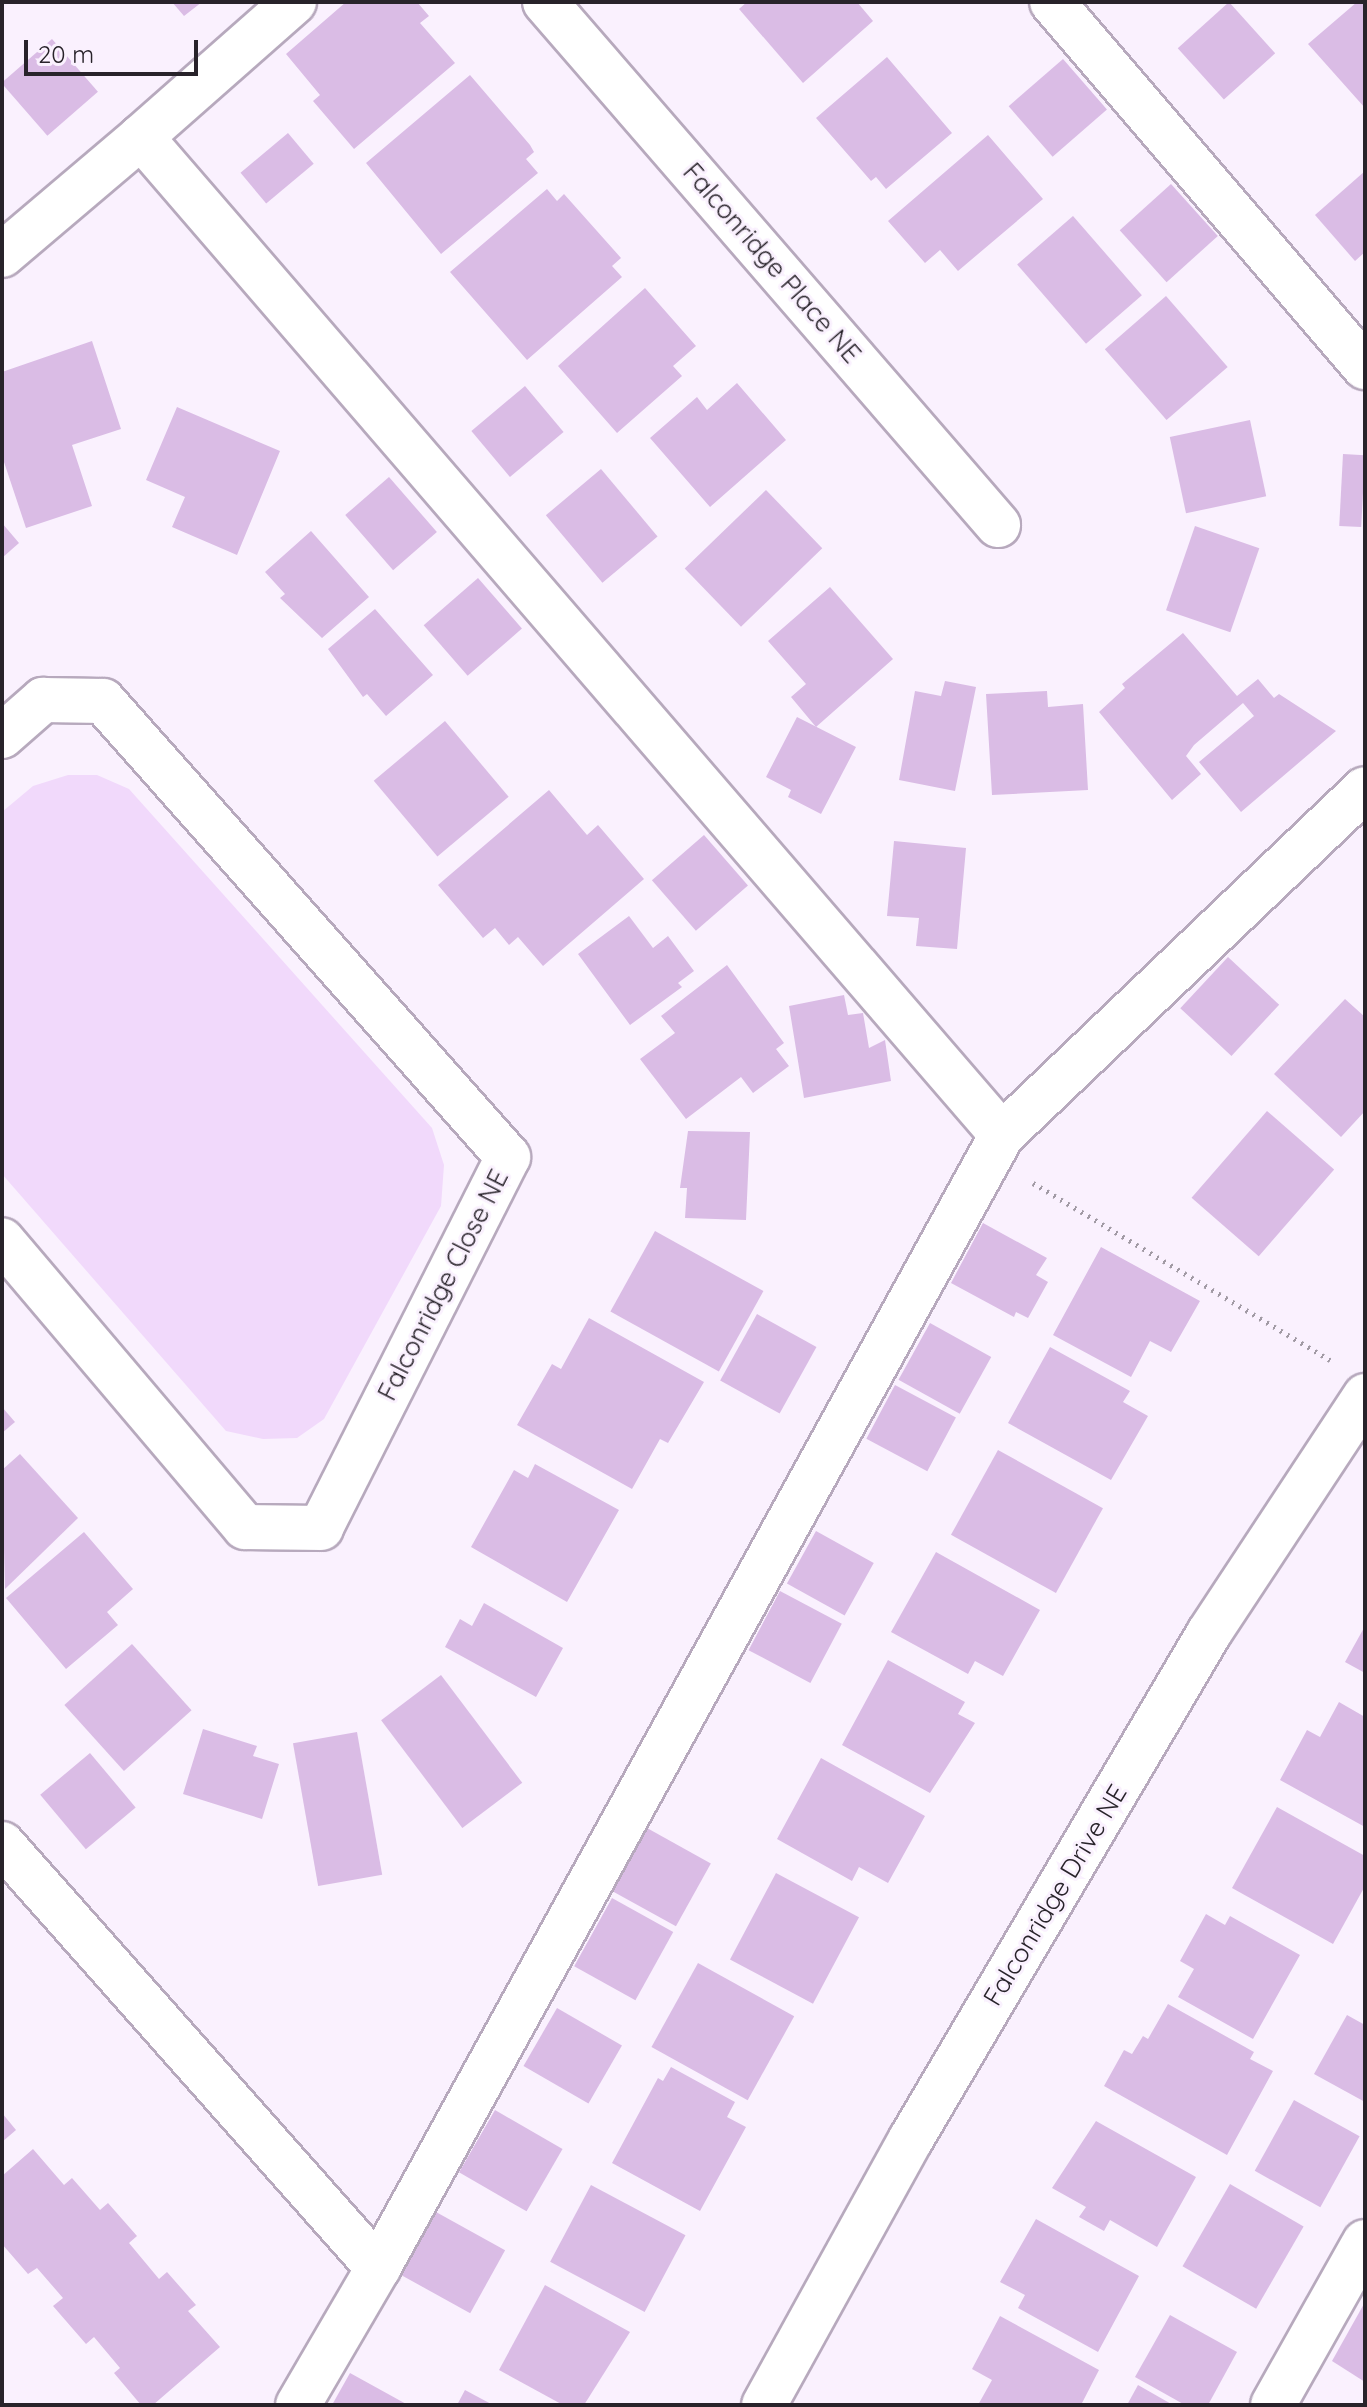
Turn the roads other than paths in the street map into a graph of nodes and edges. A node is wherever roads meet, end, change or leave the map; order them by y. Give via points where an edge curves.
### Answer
1 (294, 2) edge
2 (545, 2) edge
3 (1052, 2) edge
4 (141, 137) junction
5 (2, 255) edge
6 (1365, 367) edge
7 (998, 525) dead end
8 (2, 736) edge
9 (1365, 789) edge
10 (1002, 1135) junction
11 (2, 1240) edge
12 (1353, 1381) edge
13 (2, 1844) edge
14 (1365, 2242) edge
15 (378, 2268) junction
16 (298, 2405) edge
17 (764, 2405) edge
18 (1273, 2405) edge

1 - 4 street
2 - 7 street, Falconridge Place NE
3 - 6 street
4 - 5 street
4 - 10 street
8 - 11 street, Falconridge Close NE via 43,700 103,701 508,1157 321,1528 245,1527
9 - 10 street
10 - 15 street
12 - 17 street, Falconridge Drive NE via 911,2139
13 - 15 street
14 - 18 street
15 - 16 street

